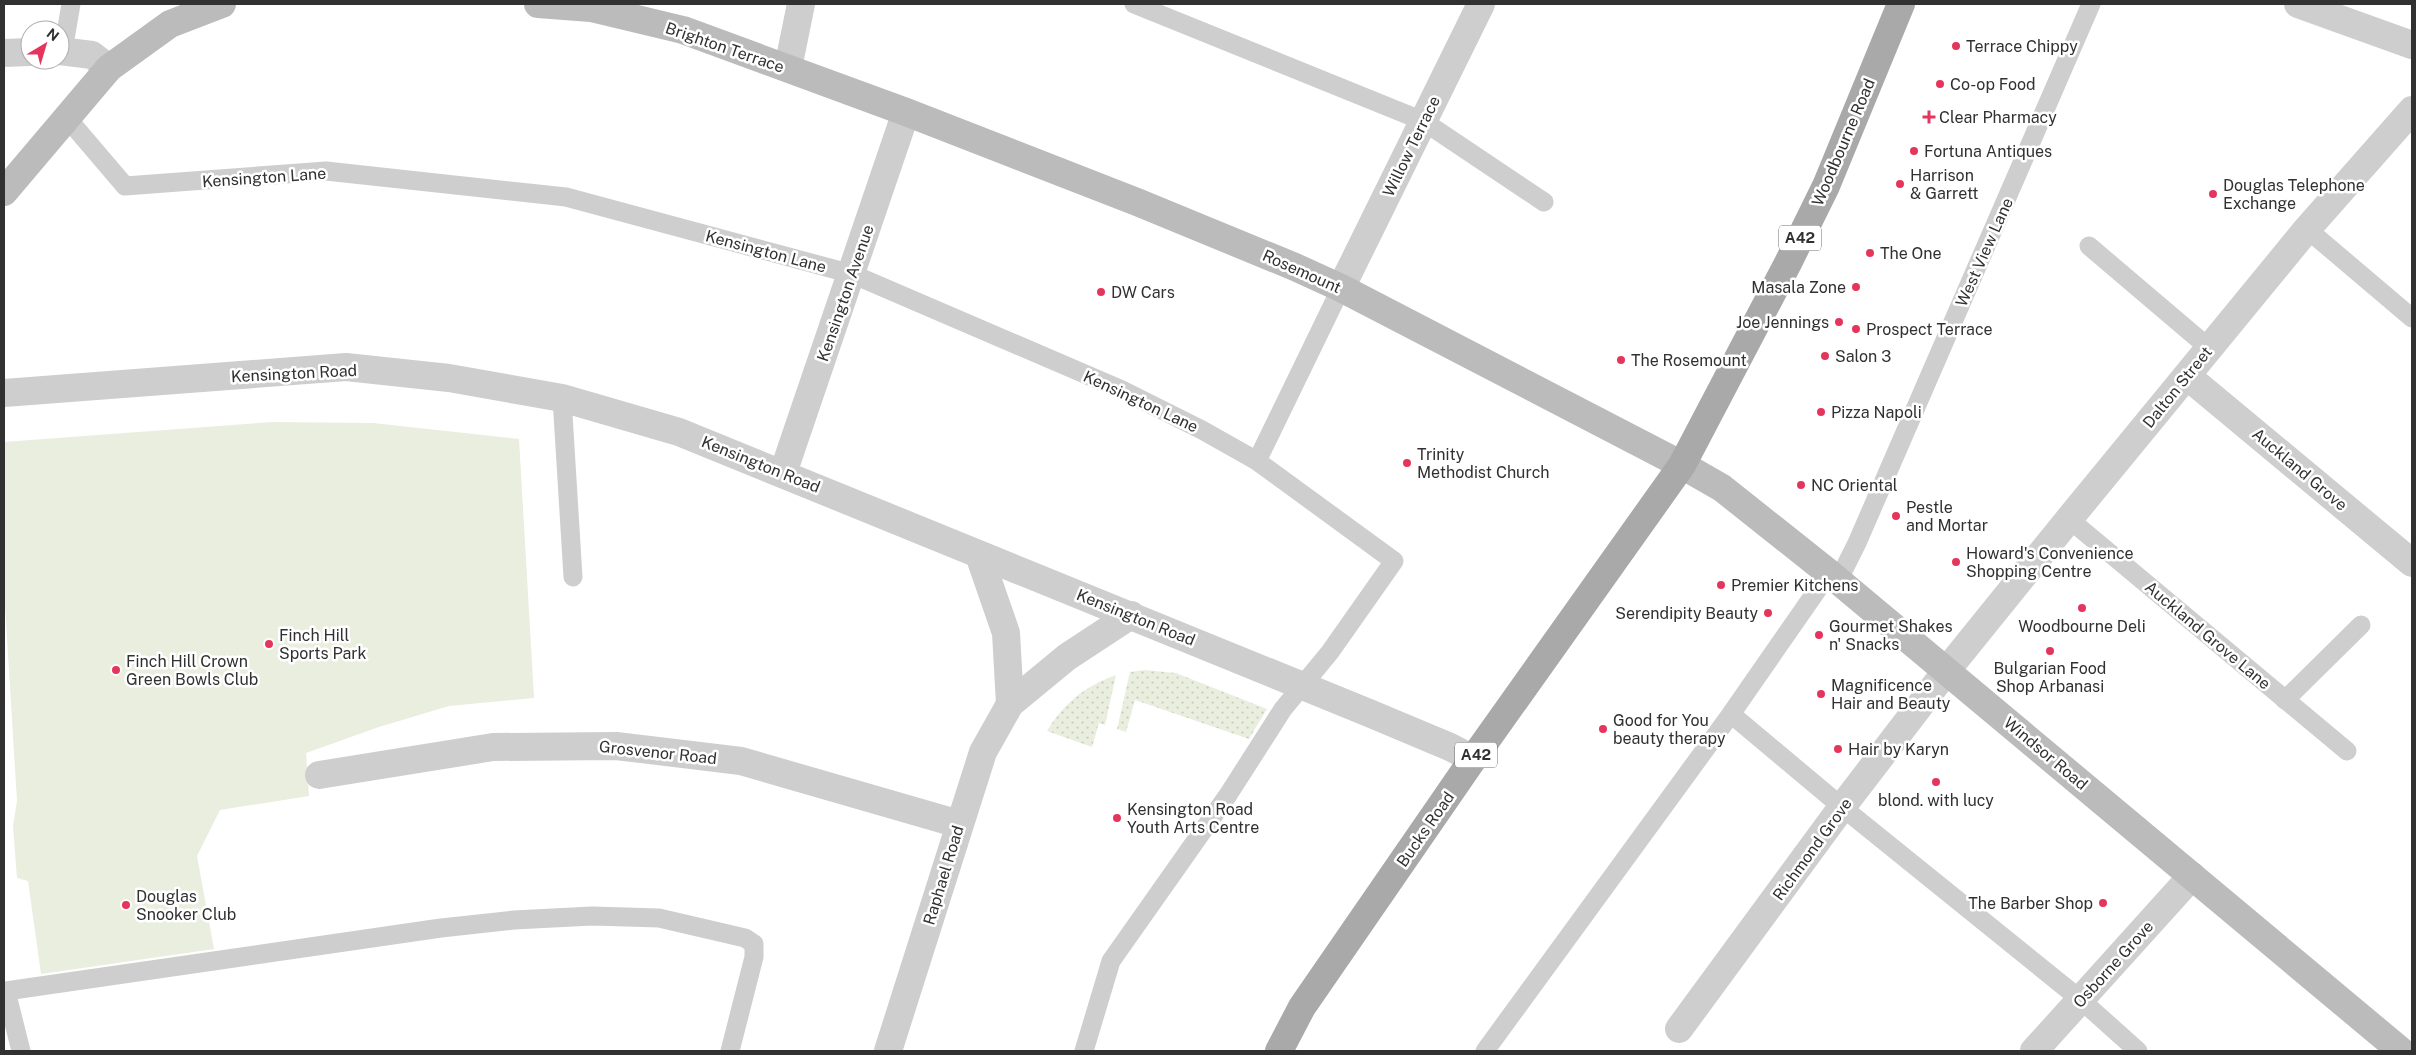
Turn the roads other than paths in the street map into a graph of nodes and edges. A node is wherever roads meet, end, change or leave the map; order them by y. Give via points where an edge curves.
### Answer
1 (72, 4) edge
2 (222, 4) edge
3 (538, 4) edge
4 (801, 4) edge
5 (1134, 4) edge
6 (1481, 4) edge
7 (1901, 4) edge
8 (2092, 4) edge
9 (2298, 4) edge
10 (2359, 14) edge
11 (68, 20) edge
12 (2412, 45) edge
13 (20, 52) edge
14 (70, 52) edge
15 (4, 53) edge
16 (109, 68) junction
17 (788, 68) junction
18 (2412, 110) edge
19 (906, 112) junction
20 (67, 118) junction
21 (1423, 121) junction
22 (4, 192) edge
23 (1544, 202) dead end
24 (2307, 229) junction
25 (2089, 246) dead end
26 (852, 274) junction
27 (1341, 288) junction
28 (2412, 318) edge
29 (2209, 348) junction
30 (2187, 376) junction
31 (4, 393) edge
32 (562, 398) junction
33 (1257, 461) junction
34 (1682, 465) junction
35 (783, 473) junction
36 (2068, 519) junction
37 (979, 554) junction
38 (2412, 563) edge
39 (573, 577) dead end
40 (1834, 577) junction
41 (1131, 615) junction
42 (2360, 625) dead end
43 (1947, 670) junction
44 (1303, 686) junction
45 (2285, 700) junction
46 (1010, 704) junction
47 (1731, 714) junction
48 (2347, 751) dead end
49 (1473, 759) junction
50 (319, 775) dead end
51 (1842, 807) junction
52 (959, 824) junction
53 (2192, 876) junction
54 (2081, 1000) junction
55 (1679, 1029) dead end
56 (21, 1051) edge
57 (730, 1051) edge
58 (888, 1051) edge
59 (1084, 1051) edge
60 (1279, 1051) edge
61 (1484, 1051) edge
62 (2034, 1051) edge
63 (2138, 1051) edge
64 (2401, 1051) edge

1 - 11 lane
2 - 16 main road via 170,24
3 - 17 main road, Brighton Terrace via 591,8 683,30
4 - 17 street
5 - 21 lane
6 - 21 street, Willow Terrace
7 - 34 main road, Woodbourne Road / A42 via 1826,186
8 - 40 lane, West View Lane via 1857,543
9 - 10 street
10 - 12 street
13 - 15 street
14 - 16 street via 92,55
16 - 20 main road
17 - 19 main road, Brighton Terrace
18 - 24 street, Dalton Street
19 - 26 street, Kensington Avenue
19 - 27 main road, Rosemount via 1137,202
20 - 22 main road
20 - 26 lane, Kensington Lane via 125,186 326,171 566,197
21 - 23 lane
21 - 27 street, Willow Terrace
24 - 28 lane
24 - 29 street, Dalton Street
25 - 29 lane
26 - 33 lane, Kensington Lane via 1122,390
26 - 35 street, Kensington Avenue
27 - 33 lane
27 - 34 main road, Rosemount
29 - 30 street, Dalton Street
30 - 36 street, Dalton Street
30 - 38 street, Auckland Grove
31 - 32 street, Kensington Road via 346,367 449,378
32 - 35 street, Kensington Road via 679,432
32 - 39 lane
33 - 44 lane, Kensington Lane via 1394,561
34 - 40 main road, Windsor Road via 1730,494
34 - 49 main road, Bucks Road / A42
35 - 37 street, Kensington Road
36 - 43 street, Dalton Street
36 - 45 lane, Auckland Grove Lane
37 - 41 street, Kensington Road
37 - 46 street via 1006,633
40 - 43 main road, Windsor Road
40 - 47 lane, West View Lane
41 - 44 street, Kensington Road
41 - 46 street, Raphael Road via 1067,657
42 - 45 lane
43 - 51 street, Richmond Grove
43 - 53 main road, Windsor Road
44 - 49 street, Kensington Road
44 - 59 lane via 1283,710 1228,795 1111,961
45 - 48 lane, Auckland Grove Lane
46 - 52 street, Raphael Road via 983,752
47 - 51 lane
47 - 61 lane, West View Lane
49 - 60 main road, Bucks Road / A42 via 1302,1006
50 - 52 street, Grosvenor Road via 493,747 616,746 741,761
51 - 54 lane
51 - 55 street, Richmond Grove
52 - 58 street, Raphael Road
53 - 54 street, Osborne Grove
53 - 64 main road, Windsor Road
54 - 62 street, Osborne Grove
54 - 63 lane
56 - 57 lane via 6,991 441,928 592,916 658,918 745,938 754,944 754,957

